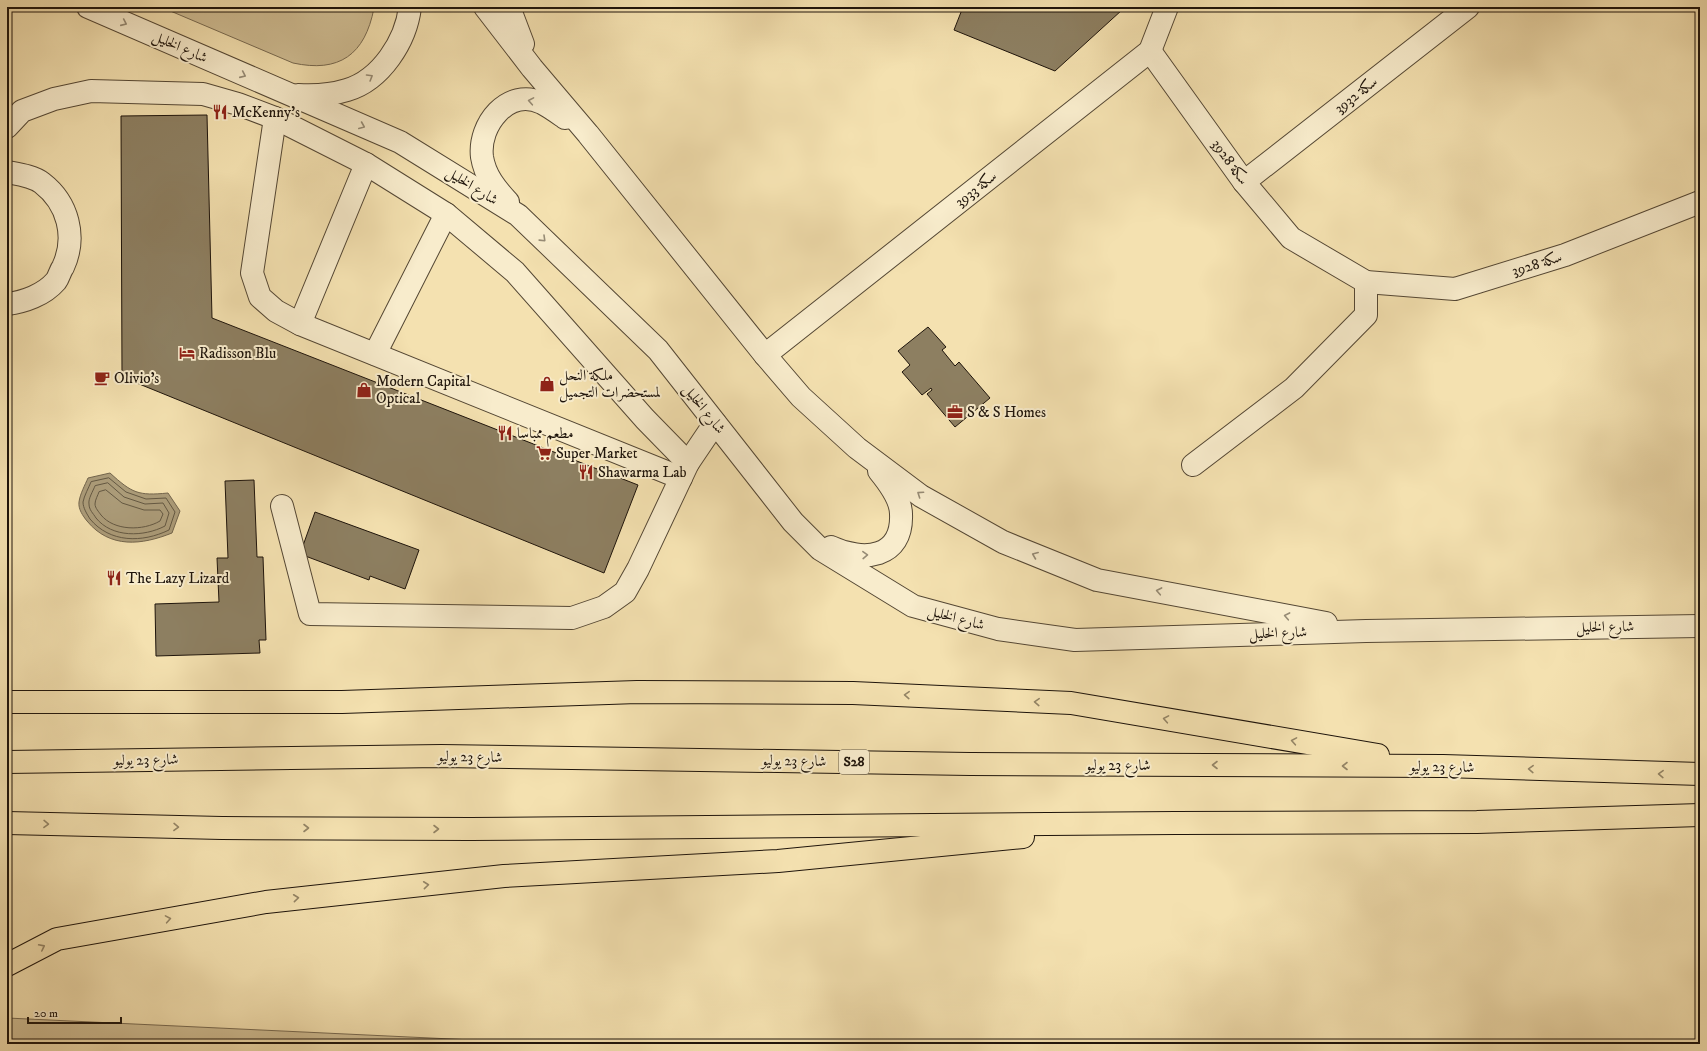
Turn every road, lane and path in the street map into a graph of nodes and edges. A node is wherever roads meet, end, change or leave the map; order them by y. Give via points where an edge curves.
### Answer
1 (88, 7) edge
2 (410, 7) edge
3 (415, 7) edge
4 (485, 7) edge
5 (509, 7) edge
6 (1167, 7) edge
7 (1468, 7) edge
8 (403, 36) junction
9 (1150, 51) junction
10 (532, 68) junction
11 (280, 91) junction
12 (275, 118) junction
13 (7, 127) edge
14 (588, 134) junction
15 (366, 164) junction
16 (7, 172) edge
17 (1244, 182) junction
18 (1700, 202) edge
19 (446, 214) junction
20 (518, 215) junction
21 (1366, 282) junction
22 (7, 304) edge
23 (300, 324) junction
24 (375, 354) junction
25 (765, 355) junction
26 (715, 423) junction
27 (857, 448) junction
28 (1193, 465) dead end
29 (684, 470) junction
30 (282, 506) dead end
31 (793, 522) junction
32 (1700, 626) edge
33 (1366, 631) junction
34 (7, 702) edge
35 (7, 762) edge
36 (1443, 766) junction
37 (1700, 774) edge
38 (1700, 815) edge
39 (7, 823) edge
40 (1175, 823) junction
41 (7, 965) edge

1 -> 11 street, شارع الخليل
2 - 8 street
3 - 8 street
4 - 10 street, شارع الخليل
5 - 10 street
6 - 9 street
7 - 17 street, سكة 3932
11 -> 8 street via 316,96 348,90 376,74 395,51
9 - 17 street, سكة 3928
9 - 25 street, سكة 3933
10 - 14 street, شارع الخليل
11 -> 20 street, شارع الخليل via 400,142
12 - 13 street via 204,94 91,91 54,99 22,111
12 - 15 street
12 - 23 street via 252,273 260,297 276,311
14 -> 20 street via 542,102 525,99 510,101 495,114 483,135 482,157 491,182
14 - 25 street, شارع الخليل
15 - 19 street
15 - 23 street
16 - 22 street via 41,182 66,213 71,231 67,258 56,280 39,294
17 - 21 street, سكة 3928 via 1291,238
18 - 21 street, سكة 3928 via 1565,255 1456,289
19 - 24 street
19 - 29 street via 515,272 645,419
20 -> 26 street, شارع الخليل via 658,350
21 - 28 street via 1366,315 1294,388
23 - 24 street
24 - 29 street
25 - 27 street, شارع الخليل via 801,397
26 - 29 street
26 - 31 street, شارع الخليل
31 -> 27 street via 842,552 862,556 881,554 892,544 899,531 901,513 897,499 880,472
33 -> 27 street, شارع الخليل via 1097,580 1003,542 921,496
29 - 30 street via 625,592 604,607 572,618 310,614
31 - 33 street, شارع الخليل via 820,549 913,606 998,629 1075,640
32 - 33 street, شارع الخليل
36 -> 34 main road via 1071,704 853,693 637,692 342,702
36 -> 35 main road, شارع 23 يوليو / S28 via 970,764 441,756
37 -> 36 main road, شارع 23 يوليو / S28
38 - 40 main road via 1477,822
39 -> 40 main road via 214,828 471,829
41 -> 40 main road via 57,939 266,902 504,876 778,861

